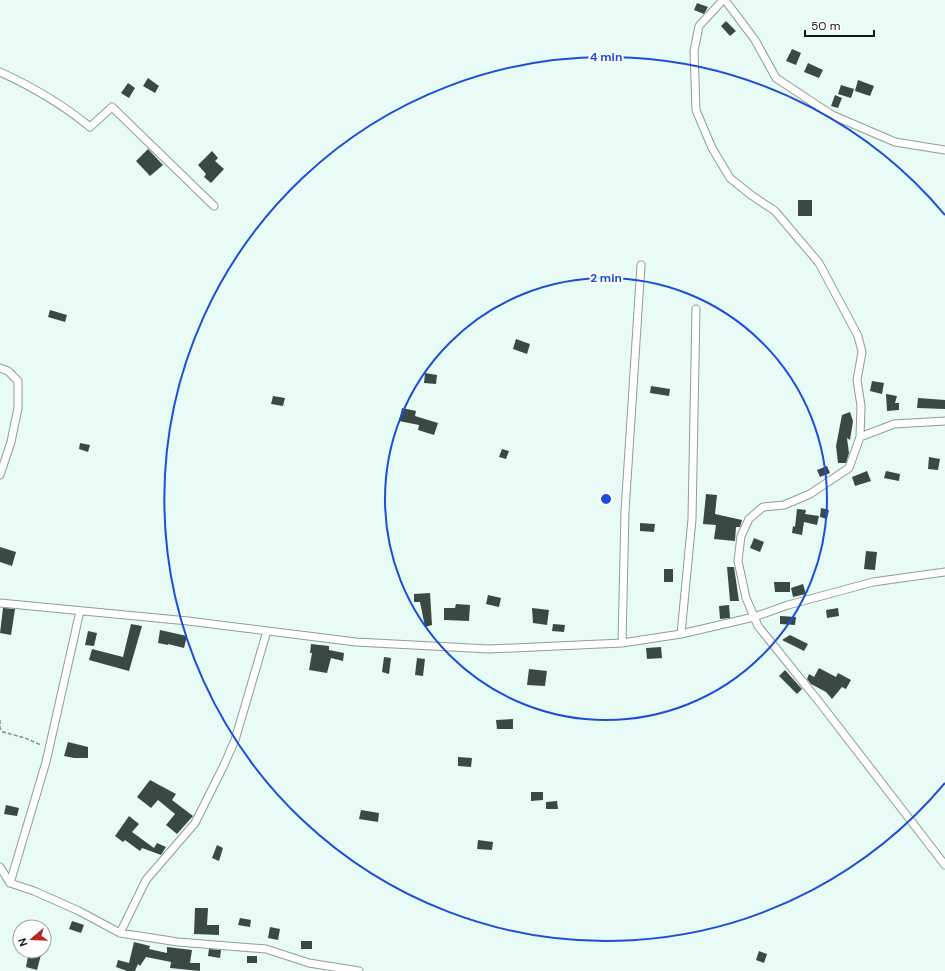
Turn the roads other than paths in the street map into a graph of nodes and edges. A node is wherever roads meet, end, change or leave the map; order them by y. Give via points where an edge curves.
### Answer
1 (724, 0) edge
2 (0, 72) edge
3 (945, 150) edge
4 (214, 206) dead end
5 (641, 265) dead end
6 (696, 309) dead end
7 (0, 368) edge
8 (945, 421) edge
9 (860, 437) junction
10 (0, 475) edge
11 (945, 572) edge
12 (0, 603) edge
13 (80, 611) junction
14 (754, 617) junction
15 (267, 631) junction
16 (681, 634) junction
17 (622, 643) junction
18 (945, 865) edge
19 (0, 867) edge
20 (10, 884) junction
21 (120, 933) junction
22 (359, 971) edge

1 - 3 street via 755,40 776,78 832,115 895,142
1 - 9 street via 699,26 694,51 696,110 712,148 730,178 775,211 819,263 858,336 862,352 857,380 861,406
2 - 4 street via 67,108 90,127 112,107
5 - 17 street via 625,511
6 - 16 street via 692,519
7 - 10 street via 8,371 18,381 18,408 11,442
8 - 9 street via 894,424
9 - 14 street via 849,468 810,494 784,505 763,507 749,519 741,536 738,561 746,598
11 - 14 street via 873,582
12 - 13 street
13 - 15 street
13 - 20 street via 48,752
14 - 16 street
14 - 18 street via 758,626
15 - 17 street via 356,642 489,649
15 - 21 street via 235,740 224,765 195,823 146,880
16 - 17 street
19 - 20 street
20 - 21 street via 79,911
21 - 22 street via 178,942 266,949 309,962

